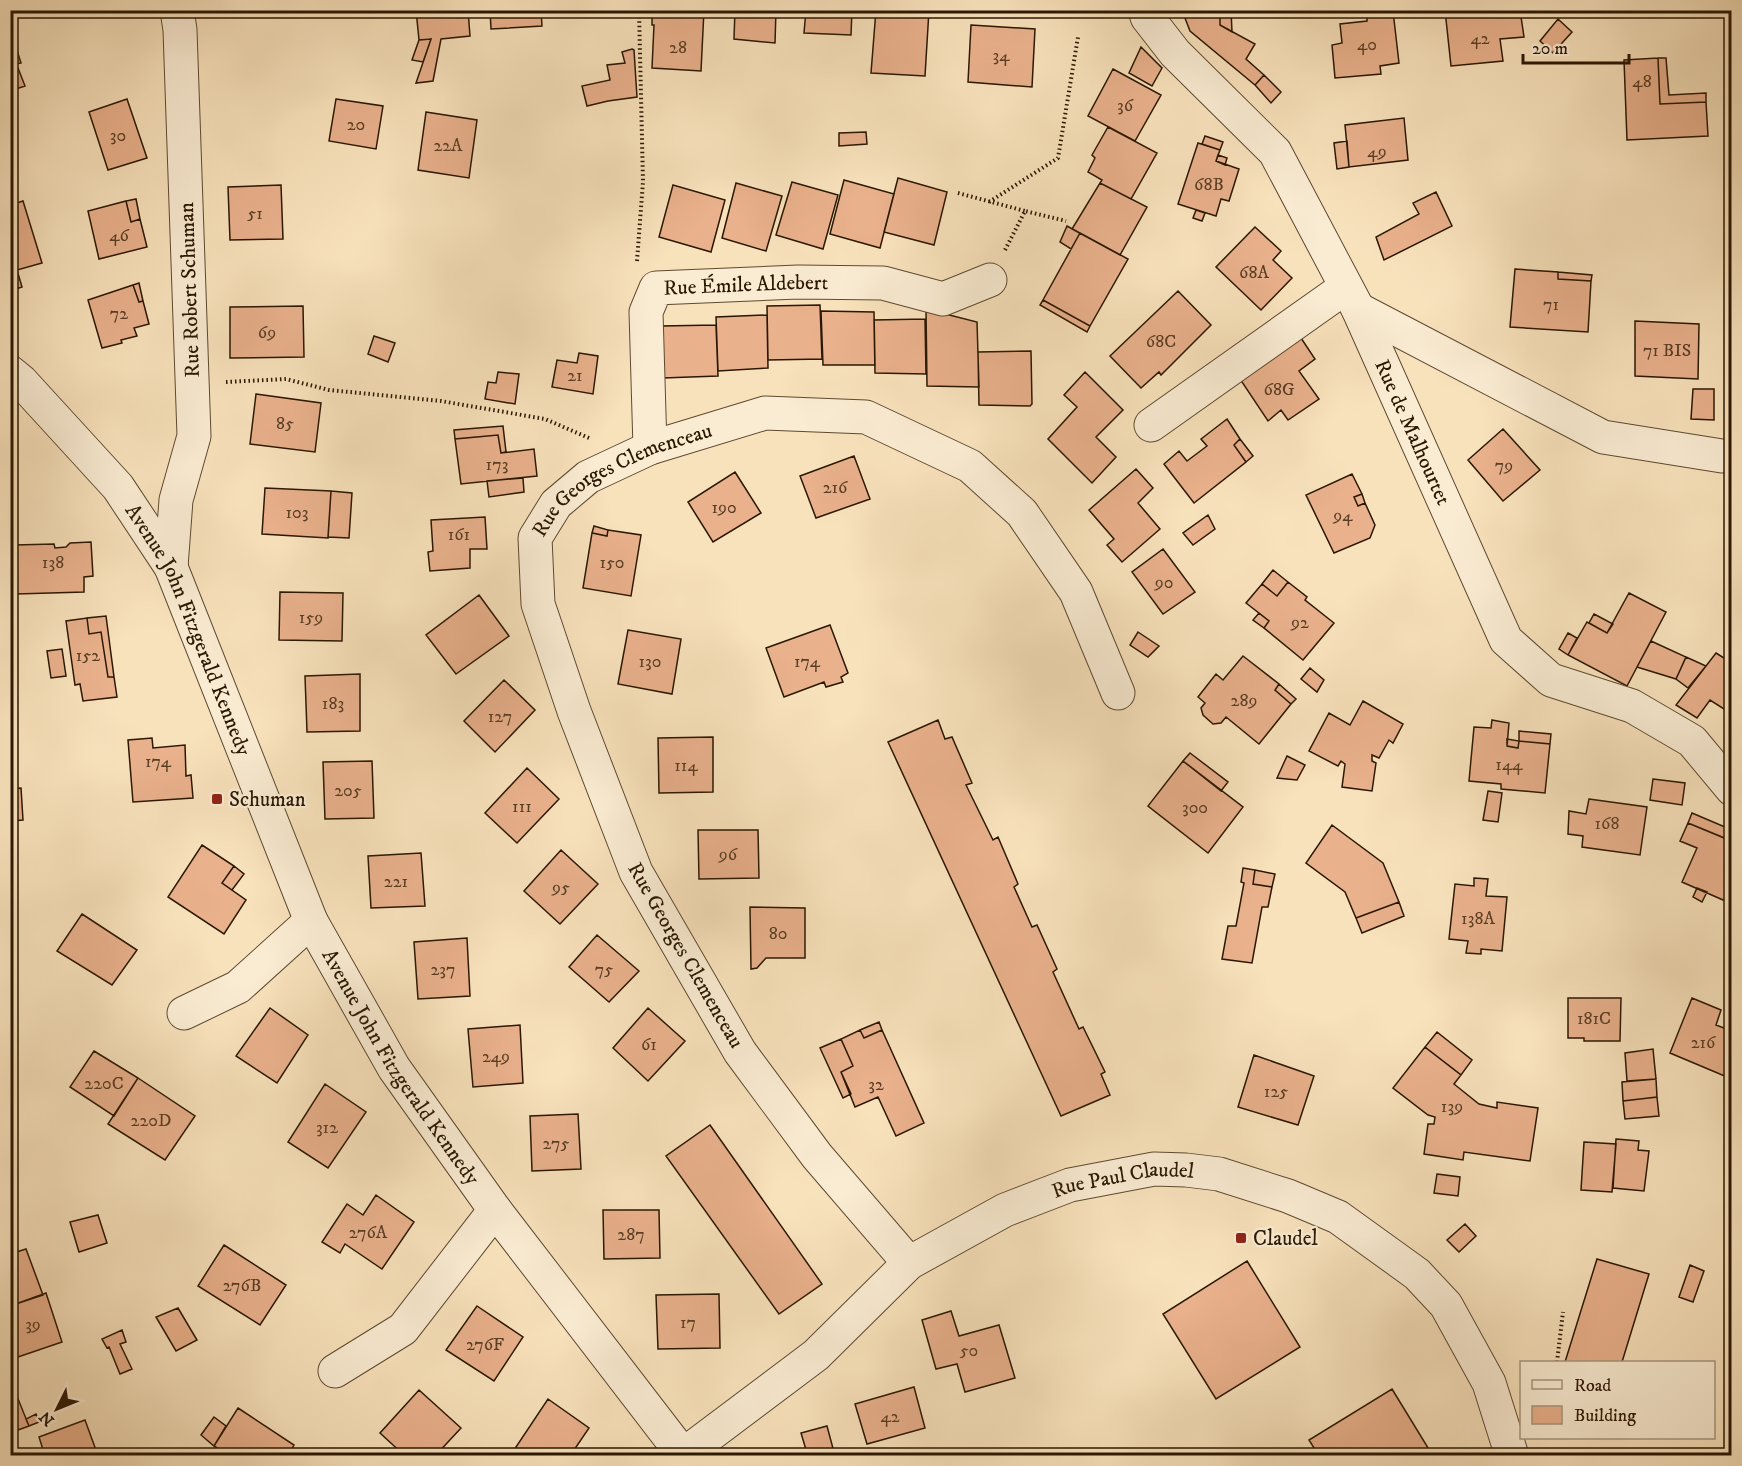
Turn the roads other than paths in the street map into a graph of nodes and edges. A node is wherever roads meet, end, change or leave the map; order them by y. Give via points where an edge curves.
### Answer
1 (177, 10) edge
2 (1144, 10) edge
3 (990, 280) road end
4 (1352, 298) junction
5 (10, 372) edge
6 (1150, 425) dead end
7 (642, 451) junction
8 (1722, 456) dead end
9 (171, 567) junction
10 (1118, 693) dead end
11 (1731, 789) edge
12 (311, 921) junction
13 (184, 1013) dead end
14 (495, 1210) junction
15 (909, 1263) junction
16 (335, 1371) dead end
17 (683, 1455) edge
18 (1512, 1455) edge

1 - 9 street, Rue Robert Schuman via 194,436 176,500
2 - 4 street, Rue de Malhourtet via 1175,53 1275,152
3 - 7 street, Rue Émile Aldebert via 943,299 883,283 656,288 646,312
4 - 6 street
4 - 8 street via 1603,437
4 - 11 street, Rue de Malhourtet via 1506,640 1551,680 1632,706 1692,741
5 - 9 street, Avenue John Fitzgerald Kennedy via 118,487
7 - 10 street, Rue Georges Clemenceau via 765,413 866,417 970,466 1022,513 1076,592
7 - 15 street, Rue Georges Clemenceau via 588,477 556,504 535,538 541,615 636,872 740,1052 817,1156
9 - 12 street, Avenue John Fitzgerald Kennedy
12 - 13 street, Avenue John Fitzgerald Kennedy via 238,987
12 - 14 street, Avenue John Fitzgerald Kennedy via 394,1068
14 - 16 street via 403,1329
14 - 17 street, Avenue John Fitzgerald Kennedy
15 - 17 street, Rue Paul Claudel via 816,1355
15 - 18 street, Rue Paul Claudel via 1005,1210 1070,1185 1154,1169 1219,1174 1338,1217 1417,1274 1446,1305 1489,1383

